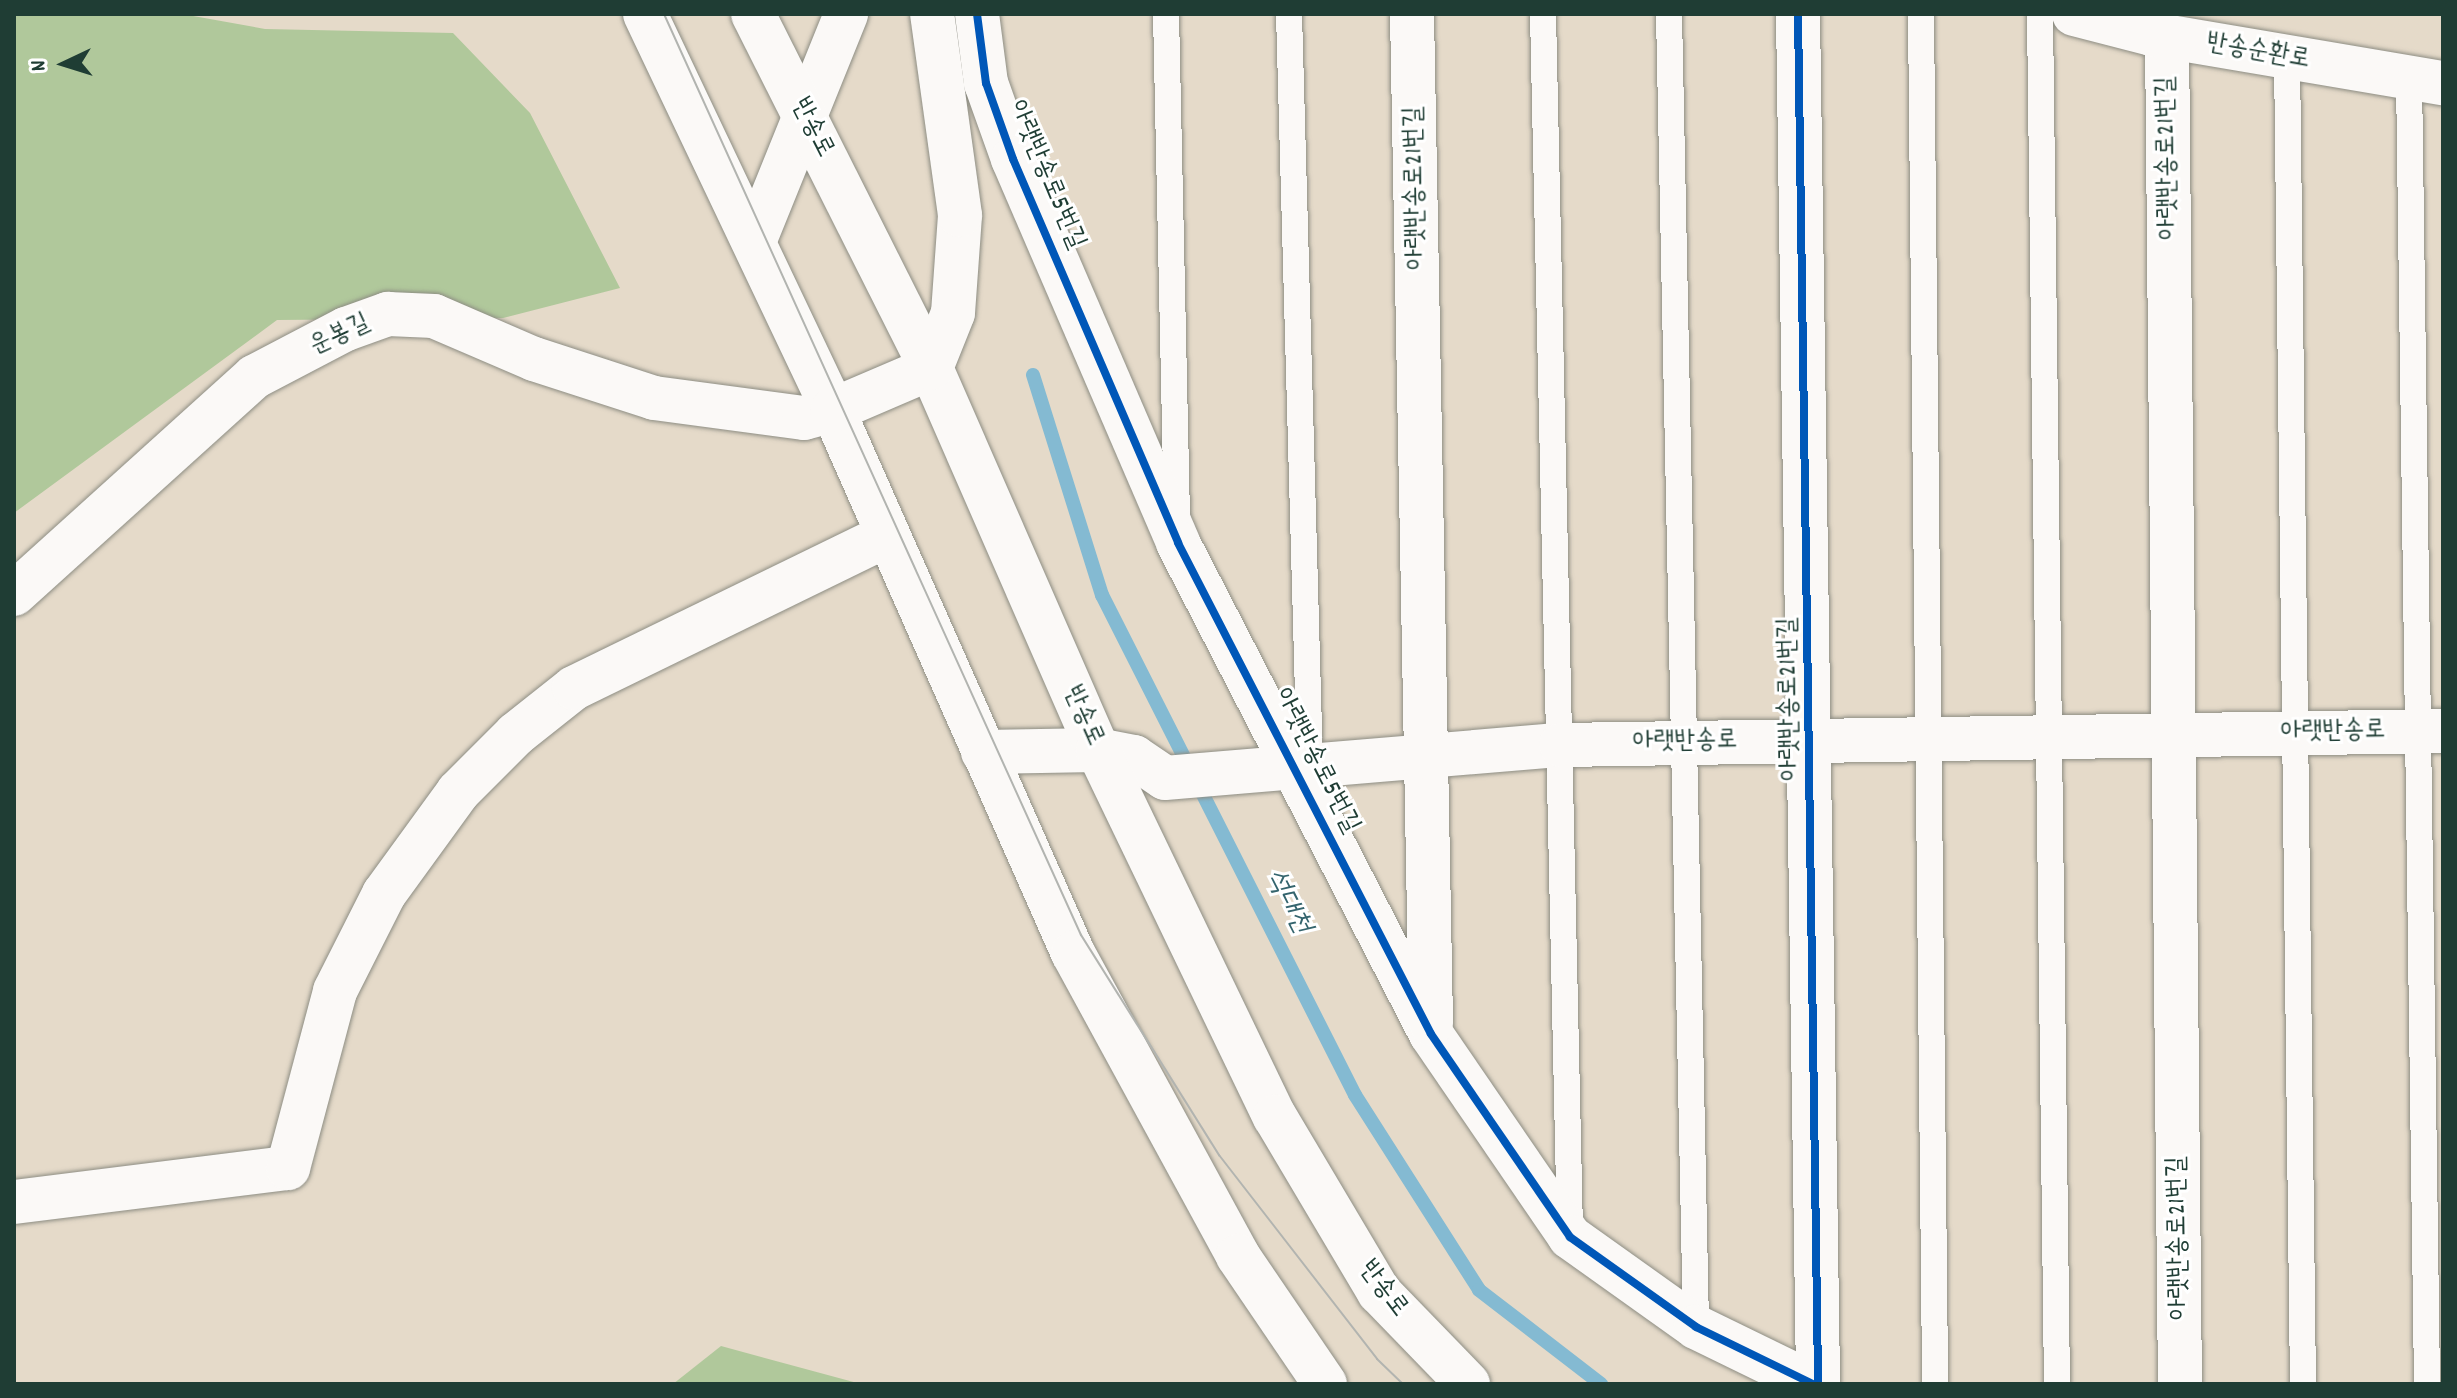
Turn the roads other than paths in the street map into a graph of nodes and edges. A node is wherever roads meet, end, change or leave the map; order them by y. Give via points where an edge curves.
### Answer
1 (645, 14) edge
2 (753, 14) edge
3 (846, 14) edge
4 (932, 14) edge
5 (977, 14) edge
6 (1166, 14) edge
7 (1289, 14) edge
8 (1412, 14) edge
9 (1543, 14) edge
10 (1669, 14) edge
11 (1798, 14) edge
12 (1921, 14) edge
13 (2040, 14) edge
14 (2074, 14) edge
15 (2167, 36) junction
16 (2287, 57) junction
17 (2426, 80) edge
18 (804, 111) junction
19 (754, 242) junction
20 (931, 368) junction
21 (833, 410) junction
22 (886, 536) junction
23 (1178, 543) junction
24 (14, 594) edge
25 (2430, 731) edge
26 (2299, 733) junction
27 (2173, 735) junction
28 (2047, 736) junction
29 (1929, 739) junction
30 (1810, 740) junction
31 (1684, 743) junction
32 (1561, 745) junction
33 (1098, 750) junction
34 (983, 752) junction
35 (1430, 759) junction
36 (1298, 767) junction
37 (1431, 1034) junction
38 (14, 1202) edge
39 (1570, 1237) junction
40 (1696, 1327) junction
41 (1325, 1384) edge
42 (1468, 1384) edge
43 (1815, 1384) edge
44 (1935, 1384) edge
45 (2057, 1384) edge
46 (2180, 1384) edge
47 (2303, 1384) edge
48 (2427, 1384) edge

1 - 19 street
2 - 18 street, 반송로
3 - 18 street
4 - 20 street via 960,215 953,313
5 - 23 street, 아랫반송로5번길 via 986,83 1013,159
6 - 23 lane, 아랫반송로5번길
7 - 36 lane
8 - 35 street, 아랫반송로21번길
9 - 32 lane
10 - 31 lane
11 - 30 street, 아랫반송로21번길
12 - 29 lane
13 - 28 lane
14 - 15 street, 반송순환로
15 - 16 street, 반송순환로
15 - 27 street, 아랫반송로21번길
16 - 17 street, 반송순환로
16 - 26 lane
17 - 25 lane
18 - 19 street
18 - 20 street, 반송로
19 - 21 street
20 - 21 street, 운봉길
20 - 33 street, 반송로
21 - 22 street
21 - 24 street, 운봉길 via 804,418 654,398 534,359 434,316 388,314 346,329 254,377
22 - 34 street
22 - 38 street via 574,688 516,734 458,792 384,894 335,991 288,1168
23 - 36 street, 아랫반송로5번길
25 - 26 street, 아랫반송로
25 - 48 lane
26 - 27 street, 아랫반송로
26 - 47 lane
27 - 28 street, 아랫반송로
27 - 46 street, 아랫반송로21번길
28 - 29 street, 아랫반송로
28 - 45 lane
29 - 30 street, 아랫반송로
29 - 44 lane
30 - 31 street, 아랫반송로
30 - 43 street, 아랫반송로21번길
31 - 32 street, 아랫반송로
31 - 40 lane
32 - 35 street, 아랫반송로
32 - 39 lane
33 - 34 street, 아랫반송로
33 - 36 street, 아랫반송로 via 1134,757 1165,778
33 - 42 street, 반송로 via 1275,1117 1379,1292
34 - 41 street via 1073,953 1177,1151 1238,1256
35 - 36 street, 아랫반송로
35 - 37 street, 아랫반송로21번길
36 - 37 street, 아랫반송로5번길
37 - 39 street, 아랫반송로5번길
39 - 40 street, 아랫반송로5번길
40 - 43 street, 아랫반송로5번길

